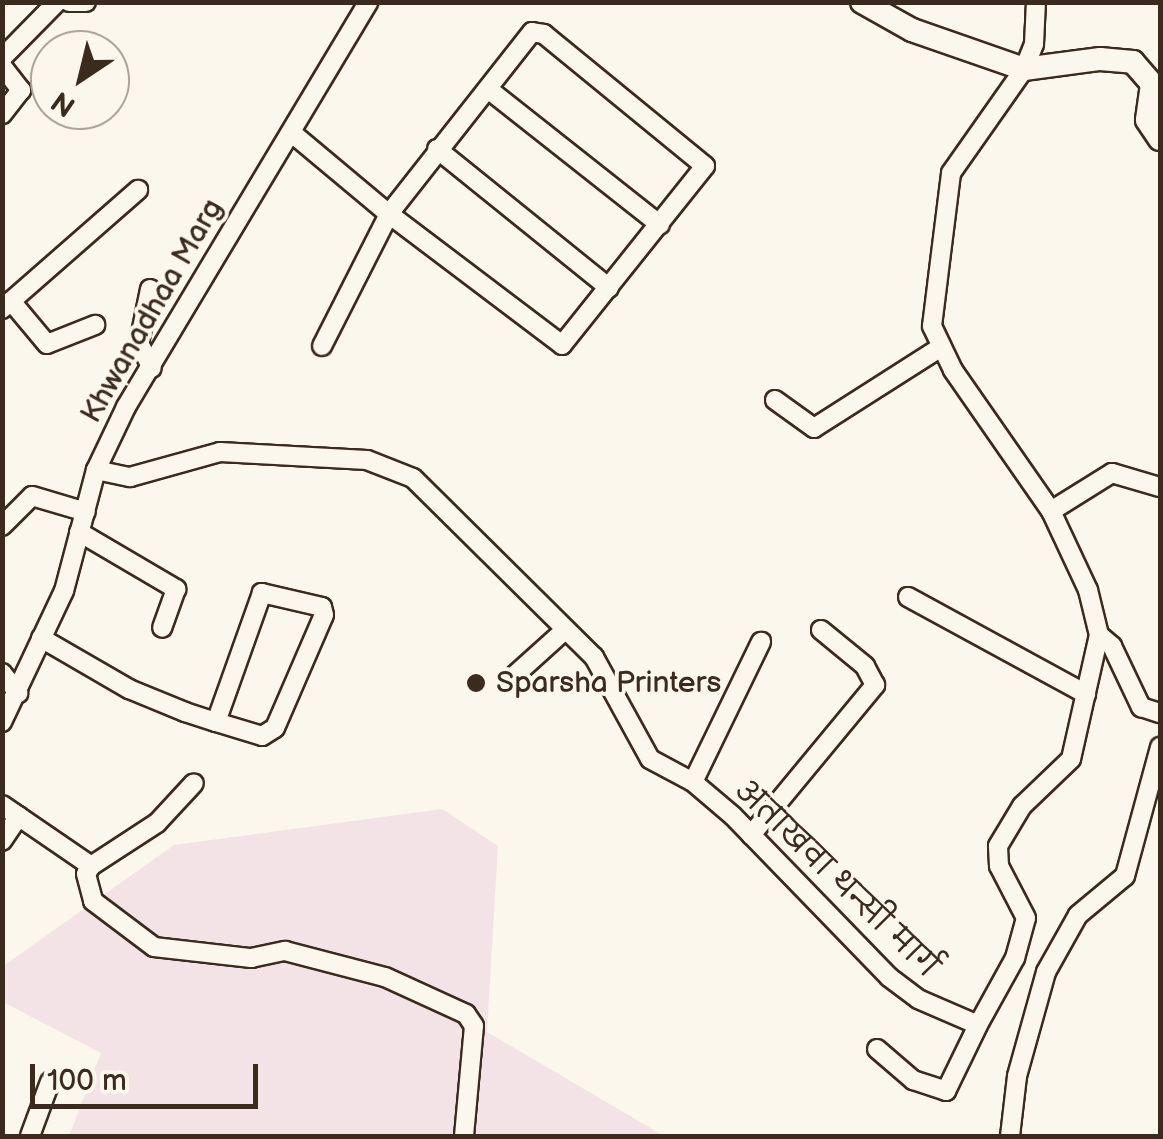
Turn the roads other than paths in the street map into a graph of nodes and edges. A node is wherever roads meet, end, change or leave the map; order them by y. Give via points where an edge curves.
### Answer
1 (57, 2) edge
2 (68, 2) edge
3 (86, 2) edge
4 (368, 2) edge
5 (862, 2) edge
6 (1036, 2) edge
7 (2, 58) edge
8 (2, 66) edge
9 (1024, 68) junction
10 (488, 89) junction
11 (2, 114) edge
12 (292, 132) junction
13 (1160, 139) edge
14 (437, 149) junction
15 (138, 190) dead end
16 (390, 214) junction
17 (660, 225) junction
18 (610, 288) junction
19 (150, 289) dead end
20 (7, 305) edge
21 (95, 325) dead end
22 (322, 346) dead end
23 (941, 347) junction
24 (152, 368) junction
25 (775, 400) dead end
26 (96, 470) junction
27 (1160, 488) edge
28 (1052, 511) junction
29 (86, 512) junction
30 (2, 526) edge
31 (79, 532) junction
32 (908, 597) dead end
33 (162, 628) dead end
34 (565, 630) junction
35 (821, 630) dead end
36 (1099, 634) junction
37 (41, 638) junction
38 (761, 642) dead end
39 (2, 673) edge
40 (515, 675) dead end
41 (18, 692) junction
42 (1086, 694) junction
43 (1160, 713) edge
44 (2, 722) edge
45 (216, 722) junction
46 (1160, 747) edge
47 (693, 782) junction
48 (194, 783) dead end
49 (2, 805) edge
50 (19, 816) junction
51 (751, 836) junction
52 (2, 842) edge
53 (91, 866) junction
54 (1015, 958) junction
55 (1046, 972) junction
56 (978, 1025) junction
57 (877, 1049) dead end
58 (50, 1082) dead end
59 (30, 1136) edge
60 (464, 1136) edge
61 (1010, 1136) edge

1 - 7 street
2 - 3 street
4 - 12 street, Khwanadhaa Marg
5 - 9 street via 912,30
6 - 9 street via 1034,44
8 - 11 street via 21,90
9 - 13 street via 1133,62 1152,84 1147,120
9 - 23 street via 951,173 932,300
10 - 14 street
10 - 17 street
10 - 17 street via 532,32 544,34 705,166
12 - 16 street
12 - 24 street, Khwanadhaa Marg
14 - 16 street
14 - 18 street
15 - 20 street
16 - 18 street via 554,342 569,341
16 - 22 street
17 - 18 street
19 - 24 street via 139,343
20 - 21 street via 48,344
23 - 25 street via 814,428
23 - 28 street
24 - 26 street, Khwanadhaa Marg
26 - 29 street, Khwanadhaa Marg
26 - 34 street, अताखवा थन्सी मार्ग via 130,476 220,452 392,467 442,503
27 - 28 street via 1112,472
28 - 36 street via 1088,590
29 - 30 street via 32,496
29 - 31 street, Khwanadhaa Marg
31 - 33 street via 176,589
31 - 37 street, Khwanadhaa Marg via 64,592
32 - 42 street
34 - 40 street
34 - 47 street, अताखवा थन्सी मार्ग via 612,681 650,759
35 - 51 street via 866,666 875,685
36 - 42 street
36 - 43 street via 1112,646 1141,707
37 - 41 street, Khwanadhaa Marg
37 - 45 street via 129,689
38 - 47 street
39 - 41 street
41 - 44 street, Khwanadhaa Marg
42 - 54 street via 1072,759 1022,806 998,846 998,866 1026,918
45 - 45 street via 262,736 275,728 322,606 262,593
46 - 55 street via 1125,876 1078,915
47 - 51 street, अताखवा थन्सी मार्ग
48 - 53 street via 157,823
49 - 50 street
50 - 52 street
50 - 53 street
51 - 56 street, अताखवा थन्सी मार्ग via 889,977 918,1000
53 - 60 street via 86,874 93,901 154,947 251,958 285,950 385,978 466,1014 474,1026
54 - 55 street
54 - 56 street
55 - 61 street via 1017,1076
56 - 57 street via 946,1091 912,1080
58 - 59 street

